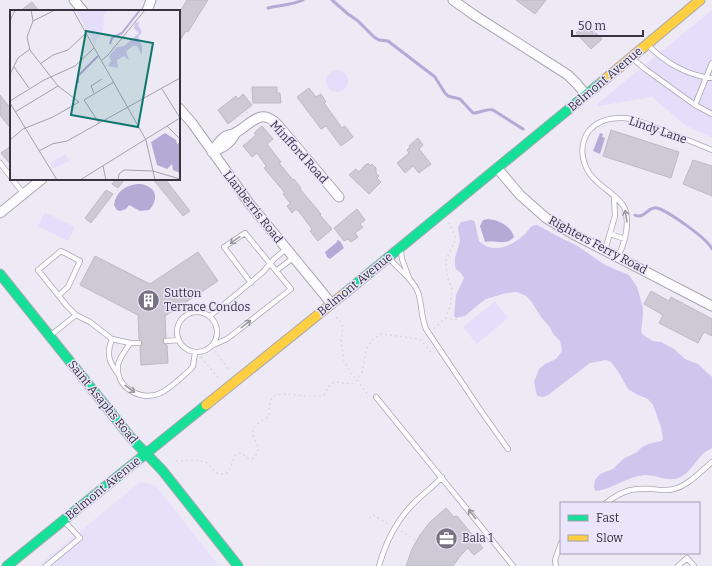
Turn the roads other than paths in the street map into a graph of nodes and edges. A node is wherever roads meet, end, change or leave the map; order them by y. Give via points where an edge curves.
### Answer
1 (74, 0) edge
2 (151, 0) edge
3 (453, 0) edge
4 (697, 1) edge
5 (82, 10) edge
6 (147, 10) edge
7 (647, 43) junction
8 (631, 57) junction
9 (712, 63) edge
10 (710, 78) edge
11 (586, 95) junction
12 (695, 105) junction
13 (180, 109) edge
14 (712, 114) edge
15 (712, 150) edge
16 (212, 152) junction
17 (0, 163) edge
18 (497, 168) junction
19 (10, 176) edge
20 (14, 180) edge
21 (41, 180) edge
22 (24, 194) junction
23 (339, 197) dead end
24 (614, 197) junction
25 (0, 213) edge
26 (610, 234) junction
27 (625, 239) junction
28 (401, 246) junction
29 (286, 249) junction
30 (605, 250) junction
31 (618, 256) junction
32 (388, 257) junction
33 (293, 258) junction
34 (270, 264) junction
35 (276, 271) junction
36 (0, 274) edge
37 (410, 279) junction
38 (251, 282) junction
39 (59, 295) junction
40 (331, 303) junction
41 (712, 306) edge
42 (76, 315) junction
43 (210, 316) junction
44 (49, 336) junction
45 (112, 339) junction
46 (179, 340) junction
47 (166, 341) dead end
48 (139, 343) dead end
49 (130, 344) junction
50 (212, 346) junction
51 (196, 353) junction
52 (119, 374) junction
53 (376, 397) dead end
54 (508, 449) dead end
55 (146, 454) junction
56 (712, 462) edge
57 (442, 477) junction
58 (607, 502) edge
59 (64, 520) junction
60 (560, 546) edge
61 (7, 566) edge
62 (46, 566) edge
63 (237, 566) edge
64 (379, 566) edge
65 (513, 566) edge
66 (556, 566) edge
67 (678, 566) edge
68 (694, 566) edge

1 - 5 street
2 - 6 street
3 - 11 street via 568,75
4 - 7 main road, Belmont Avenue
7 - 8 main road, Belmont Avenue
7 - 10 lane via 657,54 671,63 696,75
8 - 11 main road, Belmont Avenue
8 - 12 lane
9 - 10 lane
10 - 12 lane
11 - 18 main road, Belmont Avenue
12 - 14 lane
13 - 16 street, Llanberris Road
15 - 24 lane, Lindy Lane via 630,119 621,117 601,121 587,134 582,145 582,154 585,166 593,179
16 - 23 street, Minfford Road via 218,142 226,136 235,134 256,118 266,117 278,125
16 - 29 street, Llanberris Road via 249,204
17 - 19 lane
18 - 28 main road, Belmont Avenue
18 - 30 street, Righters Ferry Road via 538,212
20 - 22 lane
21 - 22 street
22 - 25 street
24 - 26 lane via 615,216
27 -> 24 lane, Lindy Lane via 627,223 624,209 621,202
26 - 27 lane
26 - 30 lane
27 - 31 lane, Lindy Lane
28 - 32 main road, Belmont Avenue
28 - 37 lane via 402,259
29 - 33 street, Llanberris Road
29 - 34 lane
30 - 31 street, Righters Ferry Road
31 - 41 street, Righters Ferry Road
32 - 37 lane
32 - 40 main road, Belmont Avenue
33 - 35 lane
33 - 40 street, Llanberris Road
34 - 35 lane
34 - 38 lane
34 -> 38 lane via 245,233 224,247
50 -> 35 lane via 227,339 291,289
36 - 44 main road, Saint Asaphs Road
37 - 54 lane via 418,292 426,329
38 - 43 lane
39 - 39 lane via 38,270 61,251 80,261 68,287
39 - 42 lane
40 - 55 main road, Belmont Avenue
42 - 44 lane
42 - 45 lane
43 - 46 lane via 196,312 183,318 178,326
43 - 50 lane via 218,330
44 - 55 main road, Saint Asaphs Road
45 - 49 lane
45 - 52 lane via 108,348 110,359
46 - 47 lane
46 - 51 lane via 185,349
48 - 49 lane
49 - 52 lane via 118,364
50 - 51 lane
52 -> 51 lane via 123,383 138,395 157,394 164,392 190,370
53 - 57 lane
55 - 59 main road, Belmont Avenue
55 - 63 main road, Saint Asaphs Road via 162,470
56 - 58 lane via 679,488 628,490
57 - 64 lane via 403,515 388,539
65 -> 57 lane
59 - 61 main road, Belmont Avenue
59 - 62 lane via 80,538
60 - 66 lane via 555,560
67 - 68 lane via 687,558

